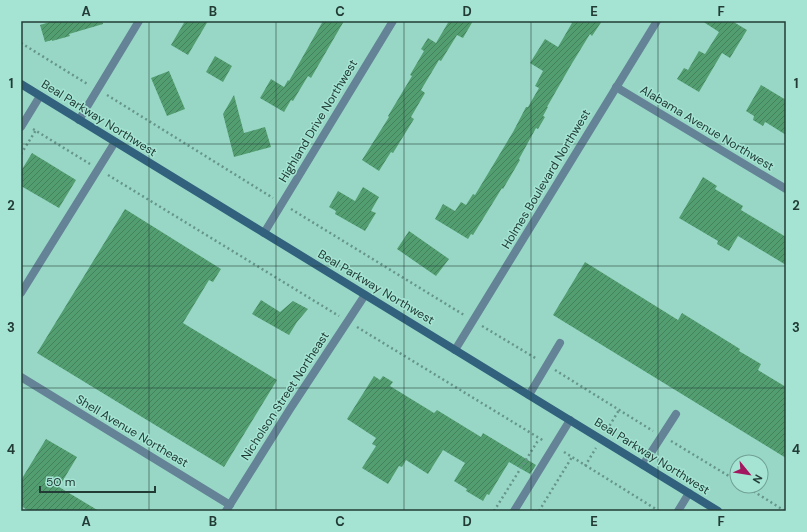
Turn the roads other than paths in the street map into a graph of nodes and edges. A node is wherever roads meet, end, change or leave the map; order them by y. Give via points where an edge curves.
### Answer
1 (140, 21) edge
2 (394, 21) edge
3 (657, 21) edge
4 (21, 84) edge
5 (616, 87) junction
6 (40, 96) junction
7 (79, 120) junction
8 (21, 127) edge
9 (115, 142) junction
10 (786, 189) edge
11 (264, 233) junction
12 (21, 293) edge
13 (366, 295) junction
14 (560, 343) dead end
15 (455, 350) junction
16 (21, 377) edge
17 (529, 395) junction
18 (676, 414) dead end
19 (570, 420) junction
20 (643, 465) junction
21 (689, 493) junction
22 (228, 508) edge
23 (514, 511) edge
24 (678, 511) edge
25 (718, 511) edge

1 - 7 street
2 - 11 street, Highland Drive Northwest
3 - 5 street, Holmes Boulevard Northwest
4 - 6 main road, Beal Parkway Northwest
5 - 10 street, Alabama Avenue Northwest
5 - 15 street, Holmes Boulevard Northwest
6 - 7 main road, Beal Parkway Northwest
6 - 8 street
7 - 9 main road, Beal Parkway Northwest
9 - 11 main road, Beal Parkway Northwest
9 - 12 street
11 - 13 main road, Beal Parkway Northwest
13 - 15 main road, Beal Parkway Northwest
13 - 22 street, Nicholson Street Northeast
14 - 17 street
15 - 17 main road, Beal Parkway Northwest
16 - 22 street, Shell Avenue Northeast
17 - 19 main road, Beal Parkway Northwest
18 - 20 street
19 - 20 main road, Beal Parkway Northwest
19 - 23 street
20 - 21 main road, Beal Parkway Northwest
21 - 24 street
21 - 25 main road, Beal Parkway Northwest

